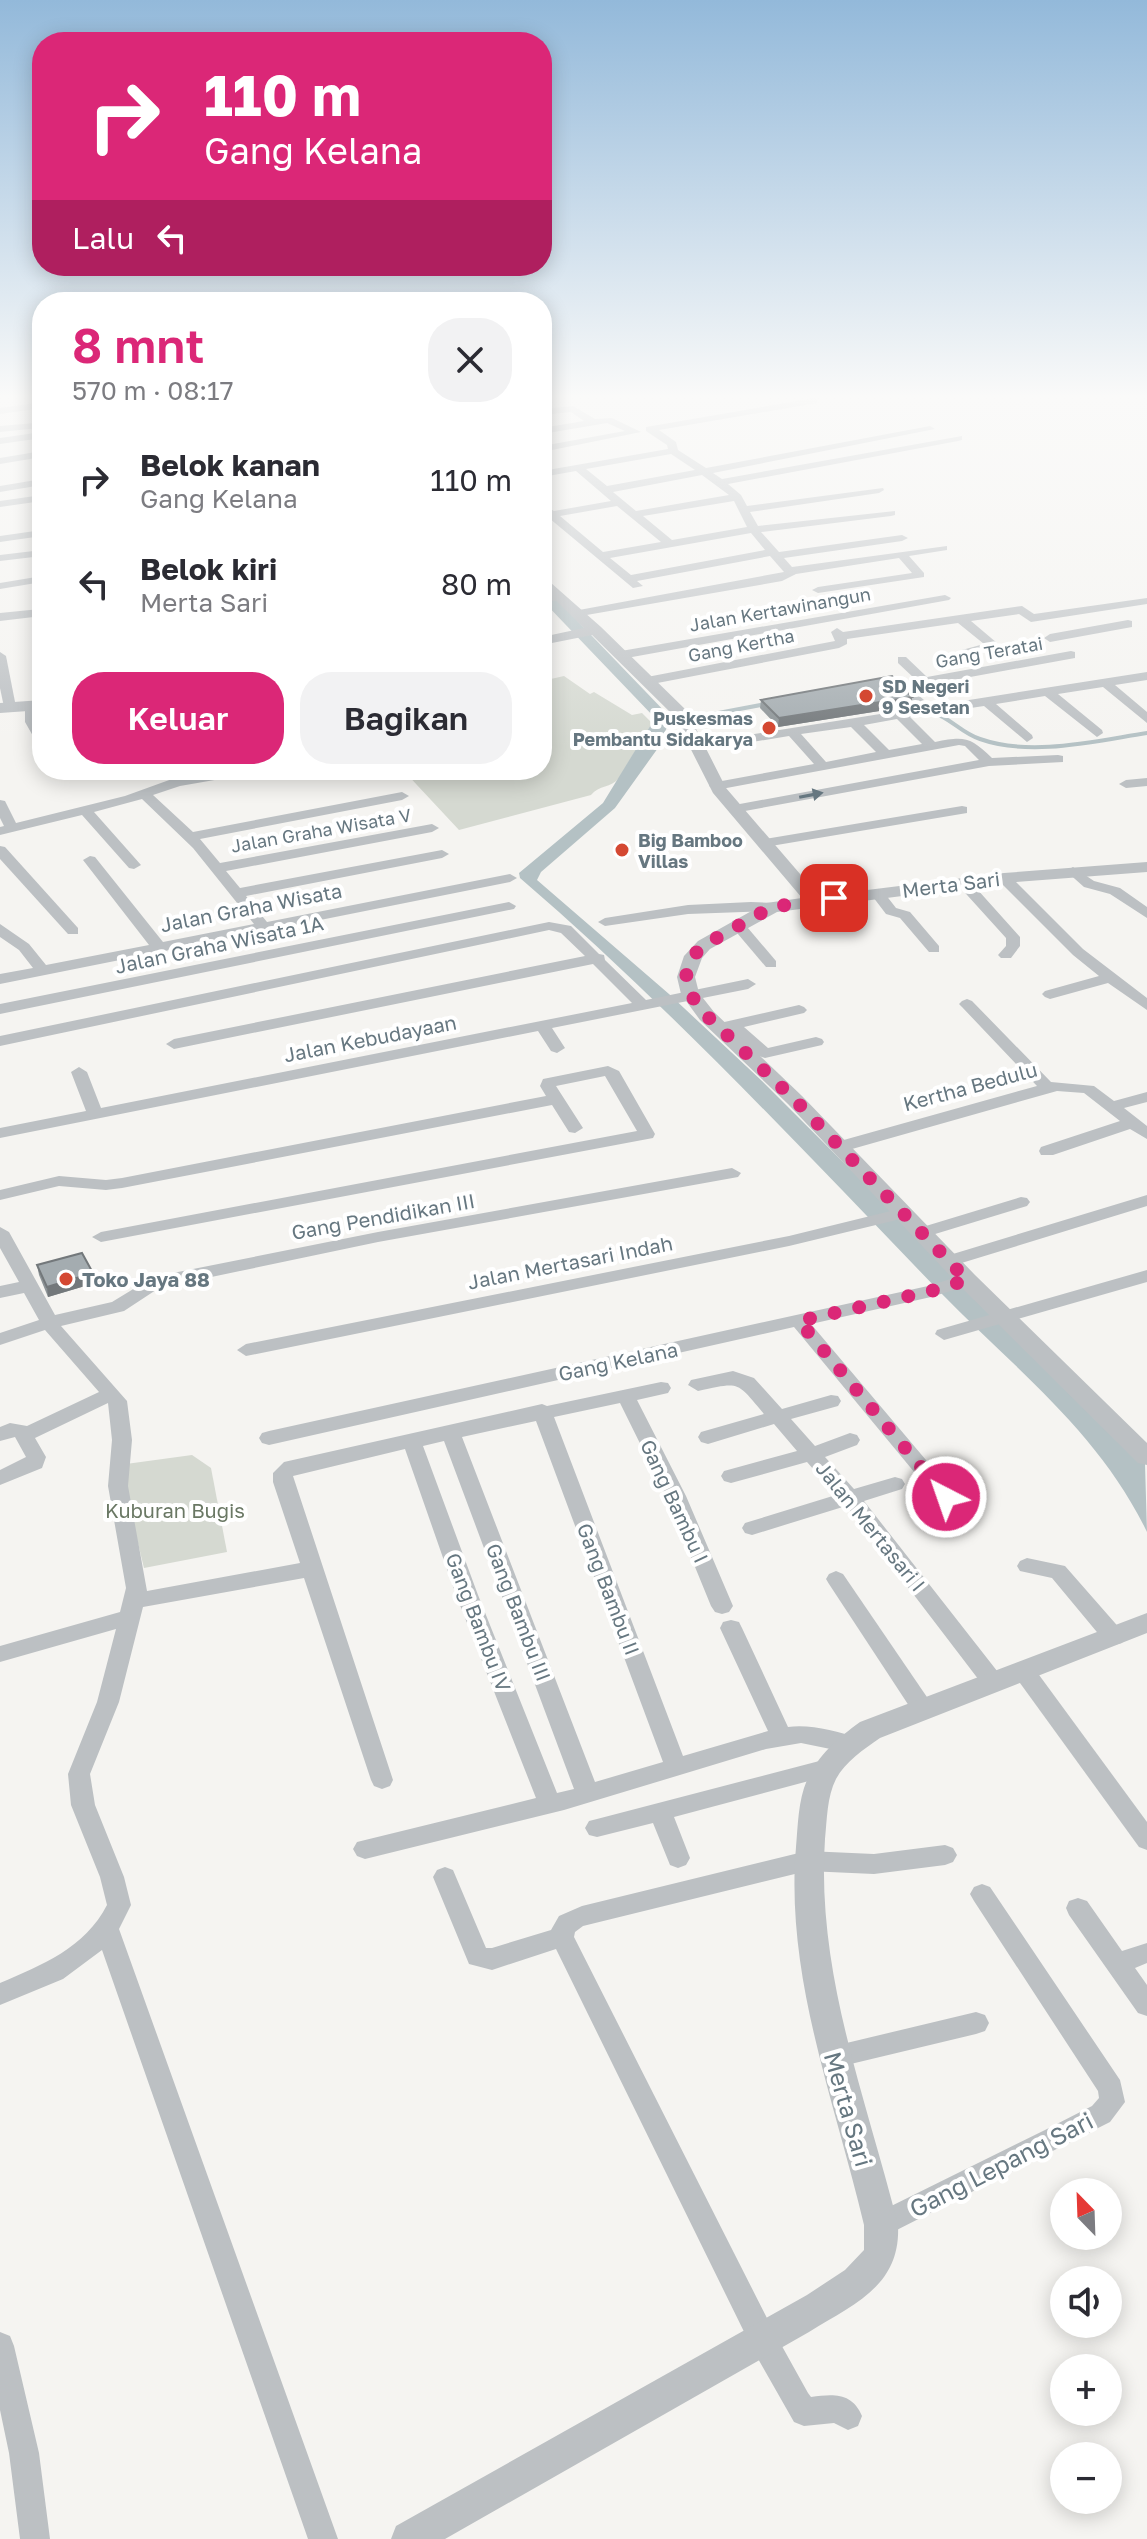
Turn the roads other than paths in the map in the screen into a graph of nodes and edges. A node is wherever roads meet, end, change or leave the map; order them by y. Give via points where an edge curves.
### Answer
1 (645, 512) edge
2 (748, 512) edge
3 (891, 513) dead end
4 (636, 514) joint
5 (552, 519) edge
6 (756, 530) junction
7 (32, 534) edge
8 (902, 538) dead end
9 (0, 539) edge
10 (670, 544) junction
11 (943, 548) dead end
12 (774, 554) junction
13 (901, 554) junction
14 (32, 555) edge
15 (602, 556) junction
16 (0, 558) edge
17 (791, 572) junction
18 (627, 579) junction
19 (32, 581) edge
20 (0, 586) edge
21 (552, 590) edge
22 (818, 590) dead end
23 (559, 597) junction
24 (552, 598) edge
25 (945, 598) dead end
26 (654, 601) junction
27 (1147, 601) edge
28 (1105, 607) junction
29 (32, 614) edge
30 (579, 614) junction
31 (0, 617) edge
32 (961, 619) junction
33 (822, 620) junction
34 (593, 630) junction
35 (1050, 638) dead end
36 (552, 639) edge
37 (842, 640) junction
38 (966, 653) dead end
39 (621, 655) junction
40 (1071, 655) dead end
41 (0, 656) edge
42 (902, 660) dead end
43 (1147, 676) edge
44 (647, 681) junction
45 (924, 681) junction
46 (1105, 682) junction
47 (1047, 691) junction
48 (985, 700) junction
49 (32, 705) edge
50 (5, 708) edge
51 (926, 709) junction
52 (899, 714) junction
53 (1147, 719) edge
54 (854, 722) junction
55 (793, 733) junction
56 (1097, 733) dead end
57 (1027, 738) dead end
58 (697, 747) junction
59 (933, 747) junction
60 (887, 756) junction
61 (1058, 759) dead end
62 (989, 762) junction
63 (824, 767) junction
64 (188, 780) edge
65 (1147, 782) edge
66 (1126, 784) dead end
67 (716, 786) junction
68 (144, 794) junction
69 (402, 796) dead end
70 (0, 804) edge
71 (84, 809) junction
72 (734, 809) junction
73 (962, 810) dead end
74 (432, 828) dead end
75 (6, 829) edge
76 (190, 837) junction
77 (765, 843) junction
78 (0, 850) edge
79 (442, 854) dead end
80 (90, 860) dead end
81 (134, 865) dead end
82 (1147, 867) edge
83 (217, 868) junction
84 (1073, 871) junction
85 (510, 878) dead end
86 (1004, 878) junction
87 (963, 882) junction
88 (237, 893) junction
89 (877, 893) junction
90 (813, 900) junction
91 (509, 906) dead end
92 (772, 907) junction
93 (1147, 914) edge
94 (605, 922) dead end
95 (737, 924) junction
96 (263, 926) junction
97 (0, 928) edge
98 (73, 931) dead end
99 (158, 946) junction
100 (934, 949) dead end
101 (1006, 955) dead end
102 (599, 958) junction
103 (771, 964) dead end
104 (42, 970) junction
105 (1112, 977) junction
106 (0, 979) edge
107 (748, 984) dead end
108 (1050, 994) dead end
109 (683, 996) junction
110 (646, 1004) junction
111 (967, 1004) dead end
112 (1147, 1005) edge
113 (0, 1009) edge
114 (799, 1010) dead end
115 (543, 1026) junction
116 (727, 1027) junction
117 (0, 1041) edge
118 (816, 1042) dead end
119 (174, 1044) dead end
120 (557, 1048) dead end
121 (79, 1072) dead end
122 (1047, 1087) junction
123 (1147, 1097) edge
124 (556, 1099) junction
125 (1113, 1106) junction
126 (95, 1114) junction
127 (1132, 1123) junction
128 (575, 1128) dead end
129 (0, 1133) edge
130 (1147, 1134) edge
131 (839, 1147) junction
132 (1047, 1151) dead end
133 (732, 1173) dead end
134 (0, 1195) edge
135 (1147, 1200) edge
136 (1021, 1202) dead end
137 (900, 1214) junction
138 (0, 1232) edge
139 (922, 1233) junction
140 (101, 1237) dead end
141 (949, 1261) junction
142 (1147, 1276) edge
143 (964, 1281) junction
144 (29, 1286) junction
145 (0, 1292) edge
146 (1003, 1317) junction
147 (799, 1321) junction
148 (51, 1322) junction
149 (944, 1334) dead end
150 (0, 1339) edge
151 (246, 1350) dead end
152 (698, 1385) dead end
153 (661, 1388) dead end
154 (111, 1394) junction
155 (626, 1397) junction
156 (831, 1401) dead end
157 (542, 1411) junction
158 (778, 1416) junction
159 (450, 1431) junction
160 (0, 1434) edge
161 (25, 1435) junction
162 (708, 1437) dead end
163 (269, 1438) dead end
164 (411, 1440) junction
165 (850, 1440) dead end
166 (812, 1454) junction
167 (1147, 1457) edge
168 (731, 1476) dead end
169 (0, 1478) edge
170 (895, 1484) dead end
171 (848, 1496) junction
172 (946, 1497) dead end
173 (752, 1528) dead end
174 (1027, 1566) dead end
175 (311, 1569) junction
176 (836, 1579) dead end
177 (722, 1606) dead end
178 (132, 1609) junction
179 (1147, 1623) edge
180 (731, 1628) dead end
181 (1114, 1637) junction
182 (0, 1654) edge
183 (1023, 1670) junction
184 (993, 1682) junction
185 (923, 1709) junction
186 (782, 1738) junction
187 (850, 1744) junction
188 (676, 1767) junction
189 (827, 1768) junction
190 (382, 1780) dead end
191 (587, 1792) junction
192 (550, 1804) junction
193 (661, 1812) junction
194 (597, 1828) dead end
195 (1147, 1840) edge
196 (365, 1849) dead end
197 (945, 1855) dead end
198 (678, 1858) dead end
199 (807, 1861) junction
200 (445, 1877) dead end
201 (982, 1894) dead end
202 (1078, 1908) dead end
203 (107, 1929) junction
204 (562, 1937) junction
205 (1147, 1953) edge
206 (1118, 1963) junction
207 (0, 1994) edge
208 (1147, 2005) edge
209 (976, 2023) dead end
210 (834, 2057) junction
211 (881, 2225) junction
212 (763, 2340) junction
213 (0, 2346) edge
214 (848, 2416) dead end
215 (35, 2539) edge
216 (323, 2539) edge
217 (409, 2539) edge

1 - 4 street
2 - 6 street
3 - 6 street
4 - 10 street
5 - 15 street
6 - 10 street
6 - 12 street
7 - 9 street
8 - 12 street
10 - 15 street
11 - 13 street
12 - 17 street
12 - 18 street
13 - 17 street
13 - 22 street via 920,575
14 - 16 street
15 - 18 street
17 - 26 street
18 - 26 street
19 - 20 street
21 - 23 street
23 - 24 street
23 - 30 street
25 - 33 street, Jalan Kertawinangun
26 - 30 street
27 - 28 street, Gang Kertha
28 - 32 street, Gang Kertha via 1031,618 1022,610
28 - 35 street via 1133,625
29 - 31 street
30 - 34 street
32 - 37 street, Gang Kertha
32 - 38 street via 991,643
33 - 37 street
33 - 39 street, Jalan Kertawinangun
34 - 36 street
34 - 39 street
37 - 44 street, Gang Kertha
39 - 44 street
40 - 45 street, Gang Teratai
41 - 50 street
42 - 45 street
43 - 46 street
44 - 58 street via 684,718
45 - 51 street, Gang Teratai via 900,688
46 - 47 street
46 - 53 street
47 - 48 street
47 - 56 street
48 - 51 street
48 - 57 street
49 - 50 street
51 - 52 street
52 - 54 street
52 - 59 street
54 - 55 street
54 - 60 street
55 - 58 street
55 - 63 street
58 - 67 street
59 - 60 street
59 - 62 street via 965,742
60 - 63 street
61 - 62 street
72 -> 62 street
63 - 67 street
64 - 68 street
65 - 66 street
67 - 72 street
68 - 71 street
68 - 76 street
69 - 76 street
70 - 75 street
71 - 75 street
71 - 81 street
72 - 77 street
73 - 77 street
74 - 83 street, Jalan Graha Wisata V
76 - 83 street
77 - 90 street
78 - 98 street
79 - 88 street
80 - 99 street
82 - 84 street, Merta Sari
83 - 88 street
84 - 86 street, Merta Sari
84 - 93 street
85 - 96 street, Jalan Graha Wisata
86 - 87 street, Merta Sari
86 - 105 street via 1078,952
87 - 89 street, Merta Sari
87 - 101 street via 1013,937
88 - 96 street
89 - 90 street, Merta Sari
89 - 100 street
90 - 92 street, Merta Sari
91 - 113 street, Jalan Graha Wisata 1A
92 - 94 street via 687,909
92 - 95 street, Merta Sari
95 - 103 street
95 - 109 street, Merta Sari via 693,956
96 - 99 street, Jalan Graha Wisata
97 - 104 street
99 - 104 street, Jalan Graha Wisata
102 - 110 street
102 - 117 street via 566,929 549,926
102 - 119 street
104 - 106 street, Jalan Graha Wisata
105 - 108 street
105 - 112 street
107 - 109 street, Jalan Kebudayaan
109 - 110 street, Jalan Kebudayaan
109 - 116 street
110 - 115 street, Jalan Kebudayaan
111 - 122 street
114 - 116 street
115 - 120 street
115 - 126 street, Jalan Kebudayaan
116 - 118 street via 765,1053
116 - 131 street
121 - 126 street
122 - 125 street, Kertha Bedulu via 1088,1089
122 - 131 street, Kertha Bedulu
123 - 125 street
124 - 128 street
124 - 134 street via 122,1183 59,1181
124 - 140 street via 549,1082 608,1071 647,1134
125 - 127 street, Kertha Bedulu
126 - 129 street, Jalan Kebudayaan
127 - 130 street, Kertha Bedulu
127 - 132 street
131 - 137 street
133 - 148 street, Gang Pendidikan III via 153,1283 118,1307
135 - 141 street
136 - 139 street
137 - 139 street
137 - 151 street, Jalan Mertasari Indah
138 - 144 street
139 - 141 street
141 - 143 street
142 - 146 street
143 - 146 street
143 - 147 street, Gang Kelana
144 - 145 street
144 - 148 street
146 - 149 street
146 - 167 street
147 - 163 street, Gang Kelana
147 - 172 street
148 - 150 street, Gang Pendidikan III
148 - 154 street
152 - 158 street, Jalan Mertasari I via 741,1378
153 - 155 street, Gang Kelana
154 - 161 street
154 - 178 street via 117,1401 122,1440 118,1486 137,1588
155 - 157 street, Gang Kelana
155 - 177 street, Gang Bambu I via 676,1496
156 - 158 street
157 - 159 street, Gang Kelana
157 - 188 street, Gang Bambu II
158 - 162 street
158 - 166 street, Jalan Mertasari I
159 - 164 street, Gang Kelana
159 - 191 street, Gang Bambu III
160 - 161 street via 16,1430
161 - 169 street via 35,1463
164 - 175 street, Gang Kelana via 283,1473
164 - 192 street, Gang Bambu IV
165 - 166 street
166 - 168 street
166 - 171 street, Jalan Mertasari I
170 - 171 street
171 - 173 street
171 - 184 street, Jalan Mertasari I
174 - 181 street via 1058,1571
175 - 178 street
175 - 190 street, Gang Kelana
176 - 185 street
178 - 182 street
178 - 203 street via 108,1702 79,1774 83,1805 119,1905
179 - 181 street, Merta Sari
180 - 186 street
181 - 183 street, Merta Sari
183 - 184 street, Merta Sari
183 - 195 street
184 - 185 street, Merta Sari
185 - 187 street, Merta Sari
186 - 187 street via 801,1734
186 - 188 street
187 - 189 street, Merta Sari
188 - 191 street
189 - 193 street
189 - 199 street, Merta Sari via 817,1792
191 - 192 street
192 - 196 street
193 - 194 street
193 - 198 street
197 - 199 street via 874,1864
199 - 204 street via 582,1916 565,1924
199 - 210 street, Merta Sari via 814,1969
200 - 204 street via 478,1957 492,1959
201 - 211 street, Gang Lepang Sari via 1111,2088 1112,2102 1101,2114
202 - 206 street
203 - 207 street via 54,1971
203 - 216 street
204 - 212 street
205 - 206 street
206 - 208 street
209 - 210 street
210 - 211 street, Merta Sari
211 - 212 street, Merta Sari via 881,2251 862,2275
212 - 214 street via 804,2412 838,2408
212 - 217 street, Merta Sari
213 - 215 street via 24,2453

